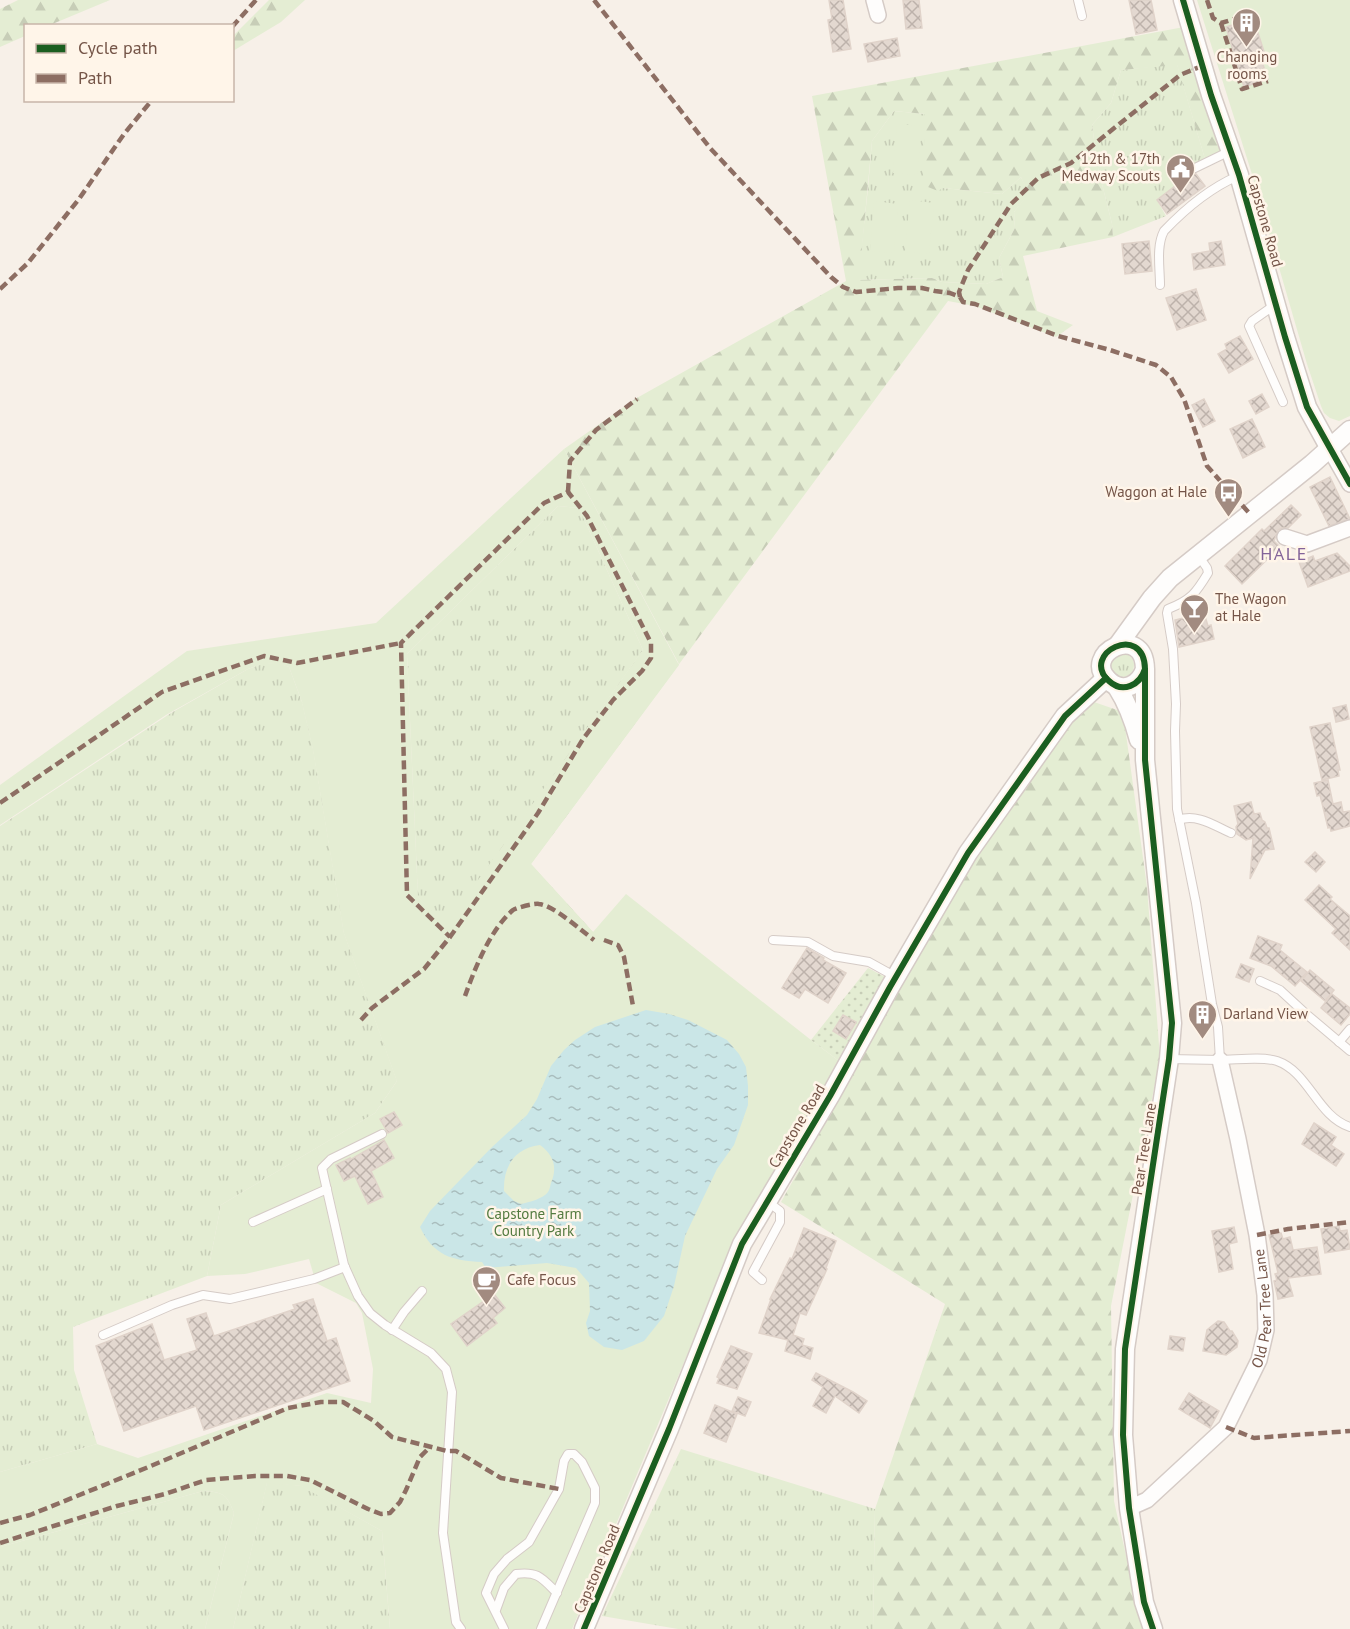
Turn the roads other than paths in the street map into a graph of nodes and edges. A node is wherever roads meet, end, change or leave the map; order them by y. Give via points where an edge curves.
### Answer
1 (874, 0) edge
2 (1078, 0) edge
3 (1183, 0) edge
4 (878, 15) dead end
5 (1082, 16) dead end
6 (1232, 151) junction
7 (1195, 168) dead end
8 (1239, 175) junction
9 (1160, 285) dead end
10 (1276, 304) junction
11 (1283, 402) dead end
12 (1350, 430) edge
13 (1329, 447) junction
14 (1350, 484) edge
15 (1350, 528) edge
16 (1285, 537) dead end
17 (1198, 555) junction
18 (1152, 598) junction
19 (1118, 645) junction
20 (1144, 662) junction
21 (1112, 682) junction
22 (1145, 760) junction
23 (1179, 820) junction
24 (1231, 833) dead end
25 (773, 940) dead end
26 (896, 977) junction
27 (1260, 981) dead end
28 (1350, 1029) edge
29 (1339, 1042) junction
30 (1350, 1051) edge
31 (1169, 1059) junction
32 (1220, 1060) junction
33 (1350, 1127) edge
34 (382, 1134) dead end
35 (327, 1189) junction
36 (767, 1201) junction
37 (253, 1222) dead end
38 (345, 1267) junction
39 (762, 1280) dead end
40 (422, 1291) dead end
41 (392, 1329) junction
42 (103, 1335) dead end
43 (1129, 1508) junction
44 (557, 1593) junction
45 (496, 1610) junction
46 (461, 1629) edge
47 (504, 1629) edge
48 (541, 1629) edge
49 (585, 1629) edge
50 (1152, 1629) edge

1 - 4 street
2 - 5 lane
3 - 6 street, Capstone Road
6 - 7 lane
6 - 8 street, Capstone Road
8 - 9 lane via 1207,193 1164,231
8 - 10 street, Capstone Road
10 - 11 lane via 1249,326
10 - 13 street, Capstone Road via 1307,407
12 - 13 street
13 - 14 street
13 - 17 street
15 - 16 street via 1307,544
17 - 18 street
17 - 23 lane via 1208,573 1196,593 1167,613 1173,649
18 - 19 street
18 - 20 street via 1142,643
19 - 20 street via 1138,650
19 - 21 street via 1103,658 1103,672
20 - 21 street via 1143,676 1132,686 1125,688
20 - 22 street, Pear Tree Lane
21 - 22 street, Pear Tree Lane via 1126,701
21 - 26 street, Capstone Road via 1065,716 968,853
22 - 31 street, Pear Tree Lane via 1172,1023
23 - 24 lane via 1194,817
23 - 32 lane via 1218,1027
25 - 26 lane via 808,942 833,956 869,962
26 - 36 street, Capstone Road
27 - 29 lane via 1280,990
28 - 29 lane
29 - 30 lane
31 - 32 lane
31 - 43 street, Pear Tree Lane via 1125,1349 1123,1435
32 - 33 lane via 1257,1059 1287,1066 1331,1116
32 - 43 street, Old Pear Tree Lane via 1257,1235 1266,1330 1259,1360 1226,1427 1147,1500
34 - 35 lane via 331,1159 322,1168
35 - 37 lane
35 - 38 lane
36 - 39 lane via 780,1211 780,1222 753,1272
36 - 49 street, Capstone Road via 742,1244
38 - 41 lane via 370,1313
38 - 42 lane via 314,1279 230,1299 203,1295
40 - 41 lane
41 - 46 lane via 431,1353 446,1369 452,1392 443,1533 456,1622
43 - 50 street, Pear Tree Lane
44 - 45 lane via 543,1578 529,1572 516,1574 504,1588
44 - 45 lane via 595,1503 596,1488 574,1454 568,1454 564,1461 559,1489 529,1542 494,1574 486,1593
44 - 48 lane
45 - 47 lane

